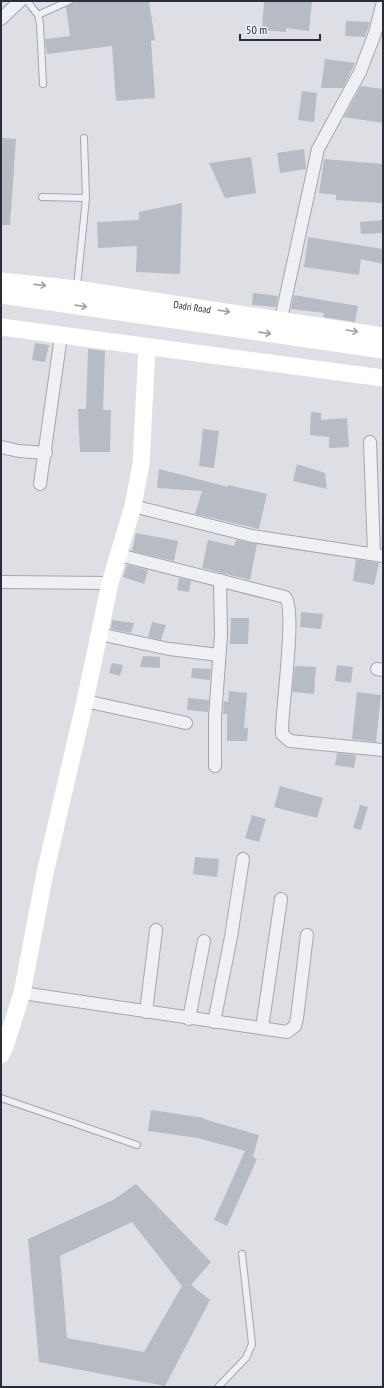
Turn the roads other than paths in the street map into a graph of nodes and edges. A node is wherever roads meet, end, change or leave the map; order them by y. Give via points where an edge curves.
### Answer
1 (20, 1) edge
2 (27, 1) edge
3 (69, 1) edge
4 (383, 2) edge
5 (38, 15) junction
6 (1, 19) edge
7 (44, 84) dead end
8 (84, 138) dead end
9 (42, 197) dead end
10 (86, 198) junction
11 (1, 281) edge
12 (77, 289) junction
13 (1, 295) edge
14 (1, 317) edge
15 (282, 319) junction
16 (1, 327) edge
17 (61, 336) junction
18 (383, 336) edge
19 (147, 347) junction
20 (383, 350) edge
21 (383, 367) edge
22 (383, 378) edge
23 (370, 442) dead end
24 (1, 447) edge
25 (46, 453) junction
26 (40, 484) dead end
27 (133, 506) junction
28 (119, 555) junction
29 (379, 555) edge
30 (220, 580) junction
31 (1, 582) edge
32 (110, 583) junction
33 (99, 634) junction
34 (219, 655) junction
35 (85, 701) junction
36 (186, 723) dead end
37 (383, 750) edge
38 (215, 766) dead end
39 (243, 859) dead end
40 (281, 899) dead end
41 (156, 930) dead end
42 (307, 935) dead end
43 (204, 941) dead end
44 (22, 993) junction
45 (146, 1012) junction
46 (189, 1019) junction
47 (214, 1022) junction
48 (262, 1028) junction
49 (1, 1055) edge
50 (1, 1098) edge
51 (137, 1145) dead end
52 (242, 1254) dead end
53 (218, 1387) edge

1 - 6 street
2 - 5 lane
3 - 5 lane
4 - 15 street via 375,33 360,72 318,149
5 - 7 lane
8 - 10 lane
9 - 10 lane
10 - 12 lane
11 -> 12 street, Dadri Road
12 -> 15 street, Dadri Road
13 -> 20 street
14 - 21 street
15 -> 18 street, Dadri Road
16 - 17 street
17 - 19 street
17 - 25 street
19 - 22 street
19 - 27 street via 141,464
23 - 29 street
24 - 25 street
25 - 26 street
27 - 28 street
27 - 29 street via 252,536
28 - 30 street
28 - 32 street
30 - 34 street
30 - 37 street via 282,595 290,603 282,728 285,738 290,741
31 - 32 street
32 - 33 street
33 - 34 street via 169,649
33 - 35 street
34 - 38 street
35 - 36 street
35 - 44 street via 45,873
39 - 47 street
40 - 48 street
41 - 45 street
42 - 48 street via 295,1026 287,1032
43 - 46 street
44 - 45 street
44 - 49 street
45 - 46 street
46 - 47 street
47 - 48 street
50 - 51 lane
52 - 53 lane via 252,1344 246,1358

